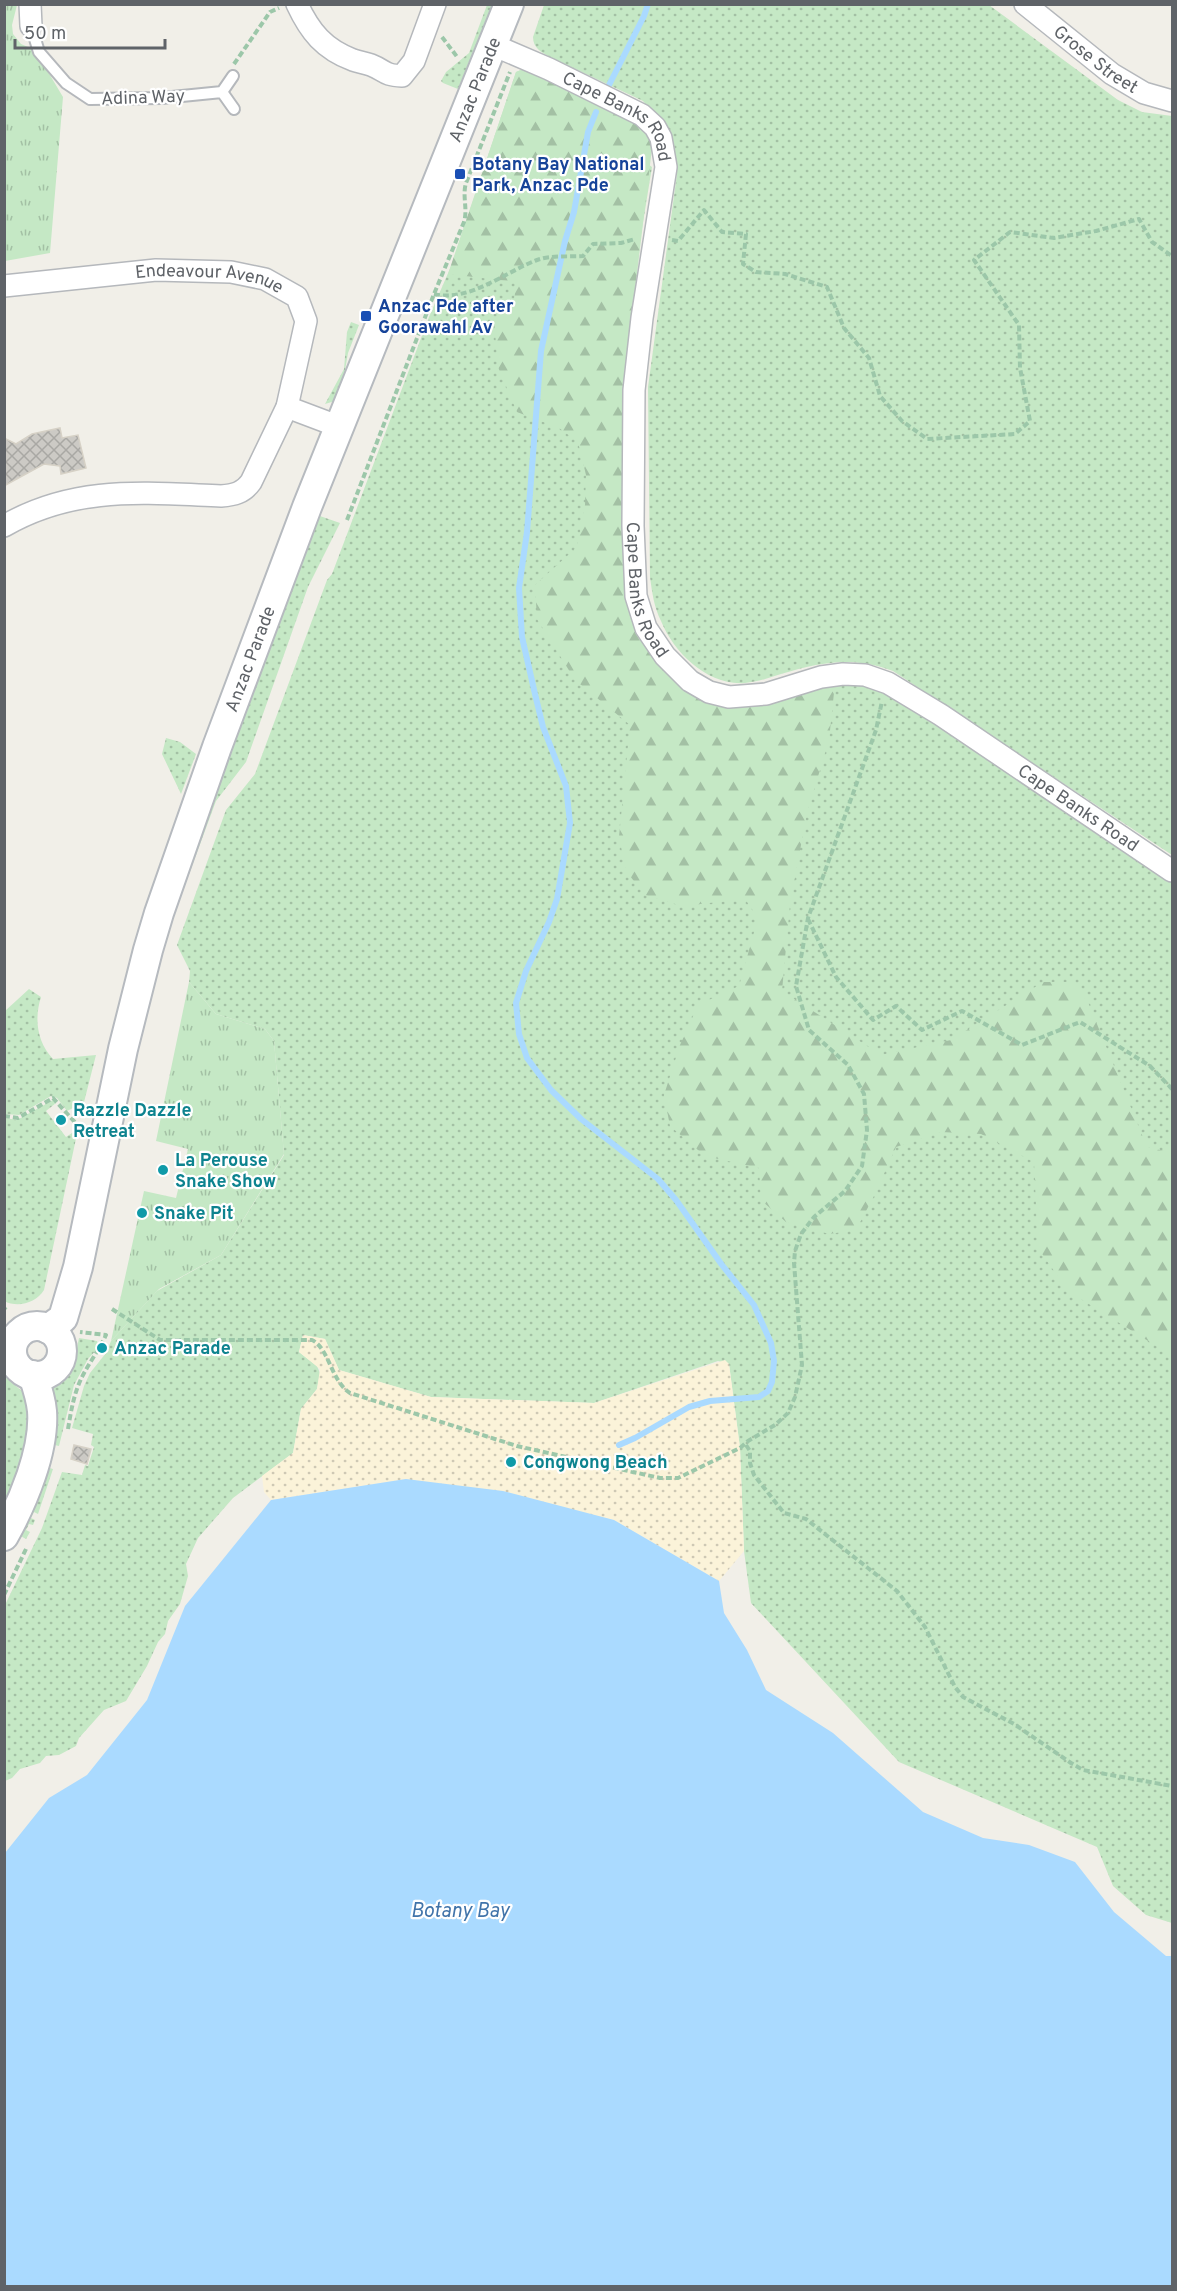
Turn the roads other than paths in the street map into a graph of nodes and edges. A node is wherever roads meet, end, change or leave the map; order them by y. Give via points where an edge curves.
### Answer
1 (30, 4) edge
2 (297, 4) edge
3 (435, 4) edge
4 (509, 4) edge
5 (1025, 4) edge
6 (31, 26) joint
7 (493, 45) junction
8 (232, 76) road end
9 (222, 93) junction
10 (1173, 101) edge
11 (234, 109) dead end
12 (4, 286) edge
13 (287, 407) junction
14 (340, 427) junction
15 (4, 526) edge
16 (1173, 871) edge
17 (8, 1321) edge
18 (48, 1329) junction
19 (33, 1375) junction
20 (4, 1536) edge

1 - 6 street
2 - 3 street via 316,38 330,48 386,75 402,76 414,61
4 - 7 main road, Anzac Parade
5 - 10 street, Grose Street via 1112,74 1144,93
6 - 9 lane, Adina Way via 39,52 66,83 90,99
7 - 14 main road, Anzac Parade
7 - 16 street, Cape Banks Road via 642,115 662,138 666,167 634,390 633,526 636,596 646,628 665,656 690,681 729,697 766,694 843,674 865,675 888,683
8 - 9 lane
9 - 11 lane
12 - 13 street, Endeavour Avenue via 156,270 231,272 266,279 297,297 306,321
13 - 14 street
13 - 15 street, Endeavour Avenue via 251,482 238,494 95,495 50,506
14 - 18 main road, Anzac Parade via 230,714 147,950 78,1267 63,1318
17 - 18 main road via 20,1333 30,1328
17 - 19 main road via 15,1361
18 - 19 main road via 61,1343 61,1359 52,1371
19 - 20 main road via 42,1410 40,1441 28,1483

